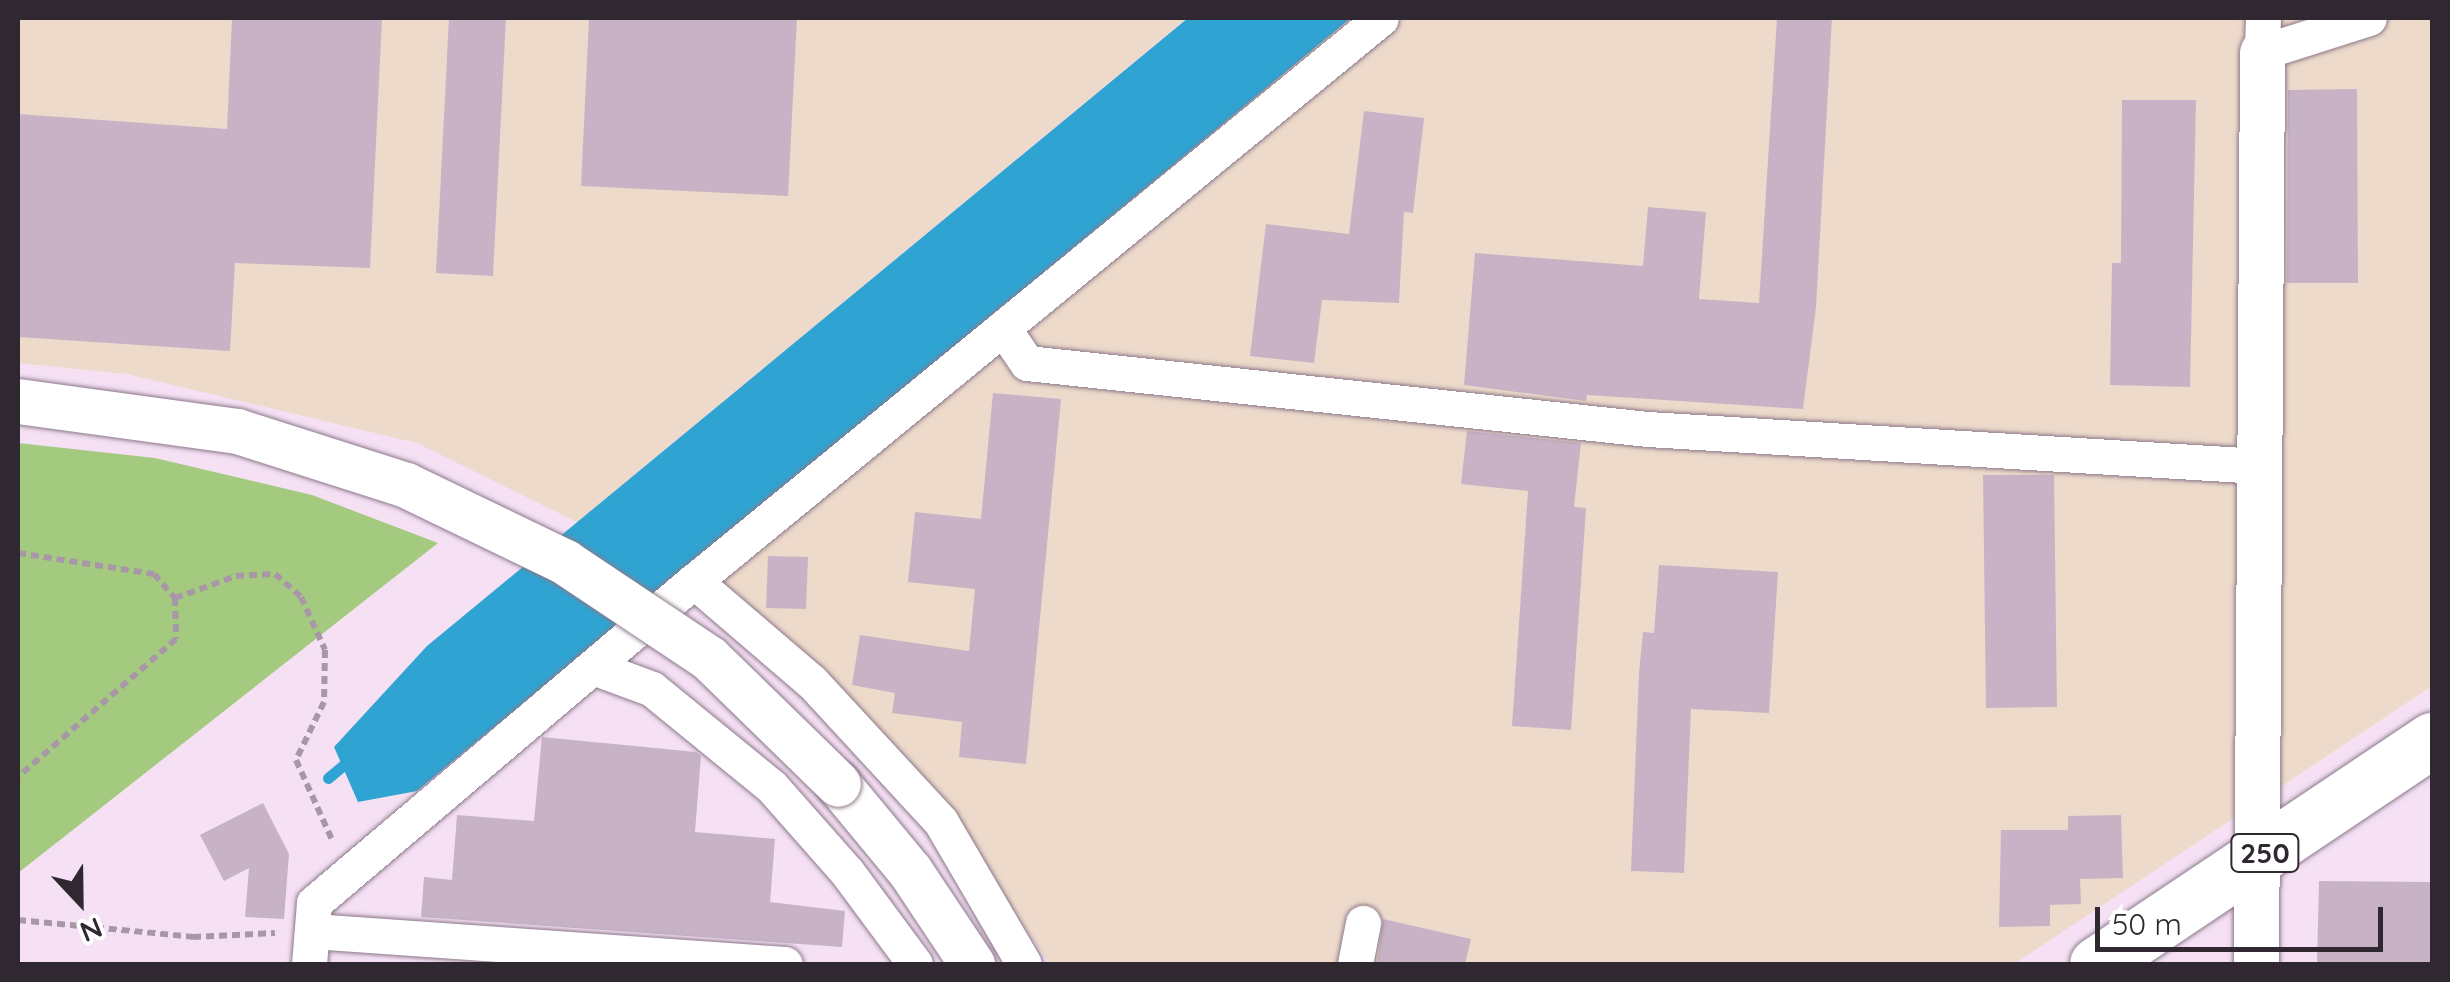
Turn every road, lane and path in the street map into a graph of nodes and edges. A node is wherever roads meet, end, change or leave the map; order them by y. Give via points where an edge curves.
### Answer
1 (1382, 18) edge
2 (2369, 18) edge
3 (2262, 35) edge
4 (1004, 328) junction
5 (18, 401) edge
6 (2260, 466) junction
7 (18, 553) edge
8 (694, 581) junction
9 (174, 598) junction
10 (594, 667) junction
11 (2432, 740) edge
12 (18, 777) edge
13 (2258, 858) junction
14 (352, 871) junction
15 (18, 920) edge
16 (1363, 923) dead end
17 (310, 948) edge
18 (511, 954) edge
19 (785, 964) edge
20 (915, 964) edge
21 (972, 964) edge
22 (1024, 964) edge
23 (1356, 964) edge
24 (2096, 964) edge
25 (2256, 964) edge

1 - 4 street
2 - 3 street
3 - 6 street
4 - 6 street via 1028,364 1648,429
4 - 8 street
5 - 21 street, bridge via 237,430 406,486 565,562 710,658 838,784 910,871
6 - 13 street
7 - 9 path via 154,574
8 - 10 street
8 - 22 street via 812,682 941,822
9 - 12 path via 176,640
9 - 14 path via 236,576 275,574 301,596 325,650 324,702 296,760
10 - 14 street
10 - 20 street via 652,689 772,787
11 - 13 highway, 250
13 - 24 highway, 250
13 - 25 street
14 - 17 street via 314,903
15 - 17 path
16 - 23 street
17 - 18 street
18 - 19 street

